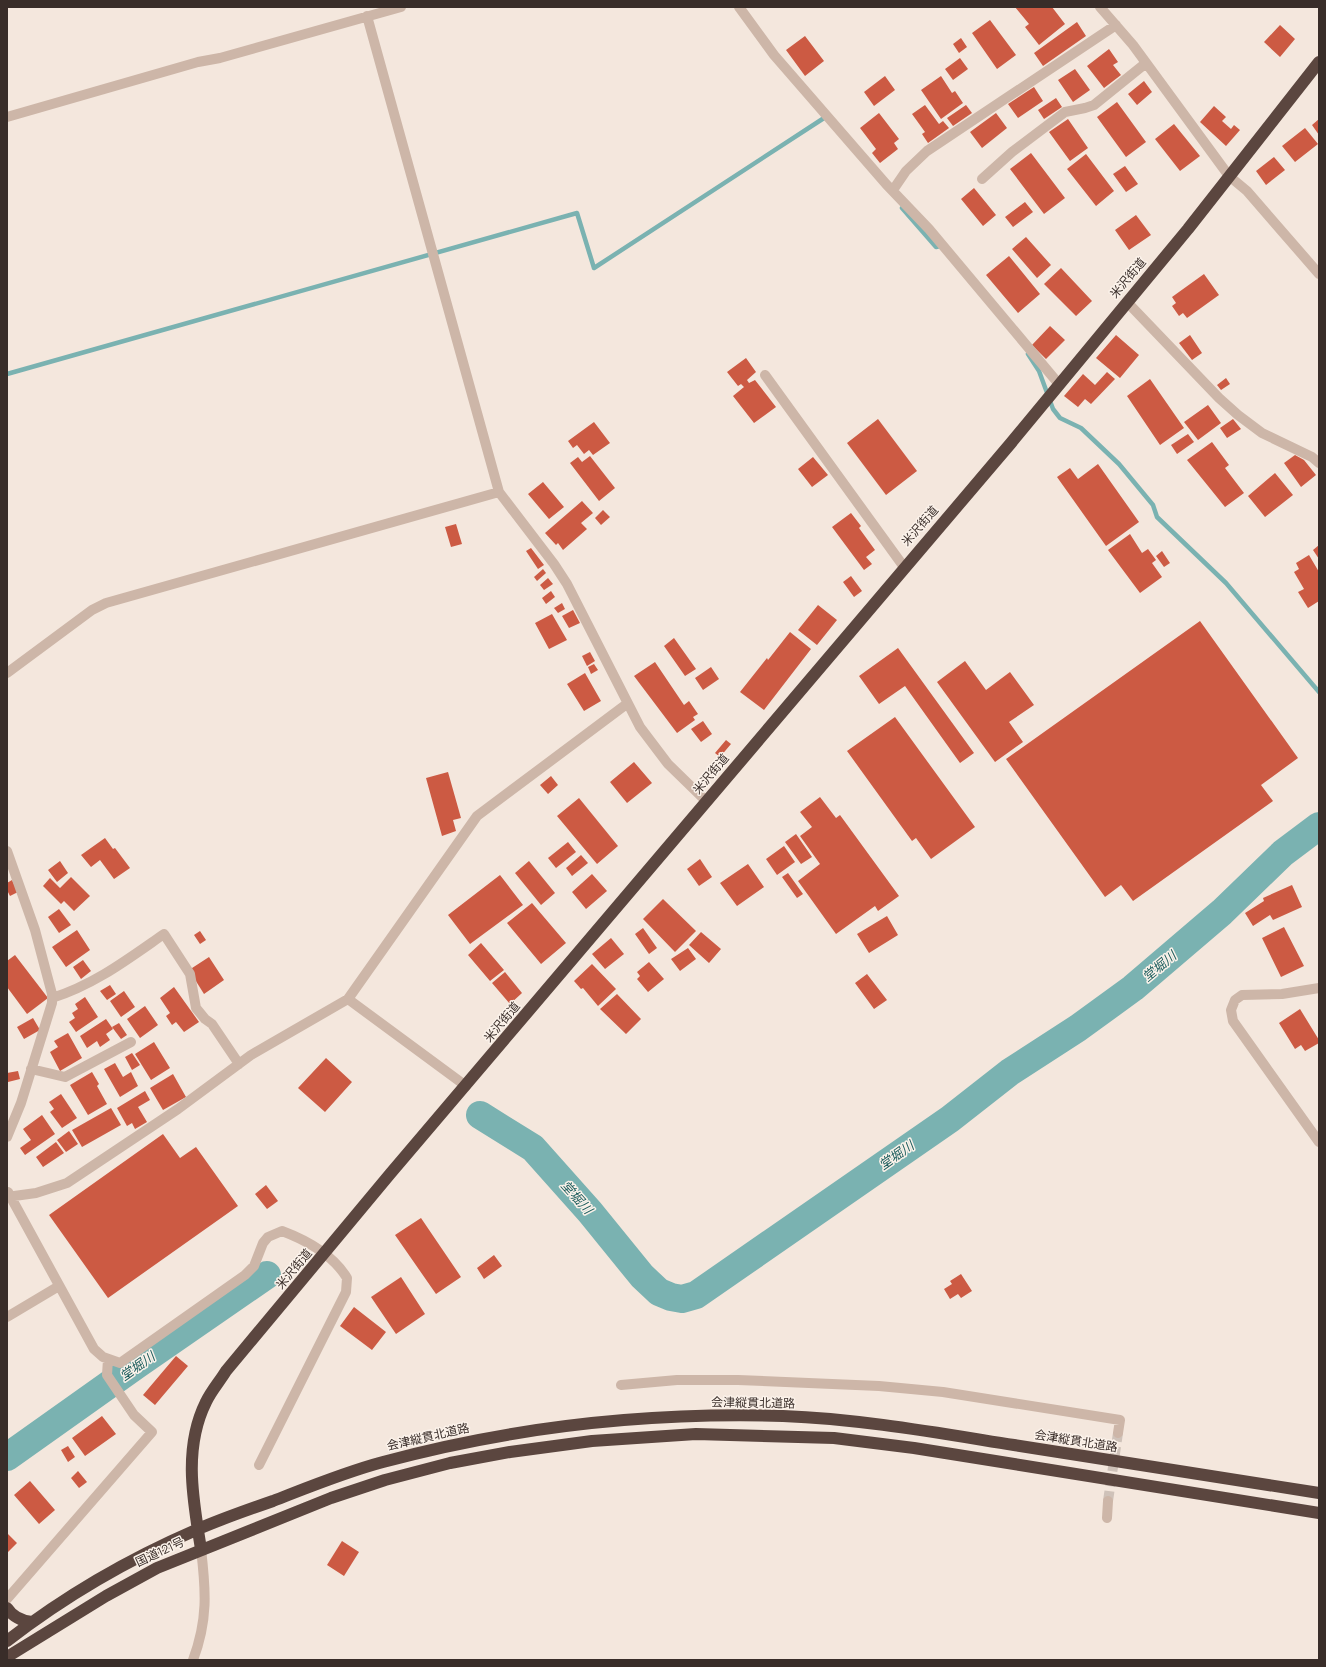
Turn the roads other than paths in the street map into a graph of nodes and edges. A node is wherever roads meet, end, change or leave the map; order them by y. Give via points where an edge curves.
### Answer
1 (401, 7) edge
2 (739, 7) edge
3 (1100, 7) edge
4 (367, 16) junction
5 (1116, 25) junction
6 (1319, 62) edge
7 (1146, 63) junction
8 (7, 117) edge
9 (1229, 176) junction
10 (982, 179) dead end
11 (893, 190) junction
12 (1319, 274) edge
13 (1127, 302) junction
14 (765, 375) dead end
15 (1058, 384) junction
16 (1319, 463) edge
17 (499, 492) junction
18 (904, 567) junction
19 (7, 674) edge
20 (624, 706) dead end
21 (706, 801) junction
22 (7, 851) edge
23 (1319, 988) edge
24 (52, 998) junction
25 (348, 999) junction
26 (131, 1042) dead end
27 (239, 1064) junction
28 (31, 1069) junction
29 (466, 1086) junction
30 (7, 1137) edge
31 (1319, 1142) edge
32 (8, 1194) edge
33 (325, 1254) junction
34 (59, 1286) junction
35 (7, 1317) edge
36 (108, 1359) junction
37 (621, 1385) dead end
38 (1118, 1433) tunnel mouth
39 (259, 1465) dead end
40 (1319, 1493) edge
41 (1108, 1501) tunnel mouth
42 (1319, 1513) edge
43 (1107, 1518) dead end
44 (197, 1529) junction
45 (201, 1549) junction
46 (7, 1599) edge
47 (7, 1608) edge
48 (32, 1622) junction
49 (7, 1641) edge
50 (7, 1658) edge
51 (193, 1660) edge

1 - 4 street
2 - 11 street via 774,55
3 - 5 street
4 - 8 street
4 - 17 street
5 - 7 street
5 - 11 street via 927,151 906,171
6 - 9 highway, 米沢街道
7 - 9 street
7 - 10 street via 1094,105 1065,112 1012,152
9 - 12 street via 1247,191
9 - 13 highway, 米沢街道
11 - 15 street via 930,229
13 - 15 highway, 米沢街道
13 - 16 street via 1238,415 1262,433 1312,457
14 - 18 street
15 - 18 highway, 米沢街道 via 1011,443
17 - 19 street via 106,603 92,610
17 - 21 street via 567,584 640,727 668,764
18 - 21 highway, 米沢街道
20 - 25 street via 477,816
21 - 29 highway, 米沢街道
22 - 24 street via 35,930
23 - 31 street via 1282,994 1242,995 1235,1000 1231,1016
24 - 27 street via 75,991 107,973 164,934 190,974 196,1008 212,1024
24 - 28 street
25 - 27 street via 278,1038
25 - 29 street
26 - 28 street via 65,1077
27 - 32 street via 178,1109 67,1183 36,1193
28 - 30 street
29 - 33 highway, 米沢街道
32 - 34 street
33 - 36 street via 296,1235 282,1231 268,1237 254,1266 245,1275 120,1363
33 - 39 street via 347,1278 346,1292
33 - 44 highway, 米沢街道 via 226,1371 206,1401 193,1445 192,1500
34 - 35 street
34 - 36 street via 94,1349
36 - 46 street via 107,1375 134,1415 152,1432
37 - 38 street via 677,1380 738,1380 822,1382 943,1392 1120,1420
40 - 44 highway, 会津縦貫北道路 via 894,1426 786,1416 703,1416 592,1423 446,1446 325,1480
41 - 43 street
42 - 45 highway via 914,1448 834,1438 696,1434 592,1441 450,1463 385,1480 331,1498
44 - 45 highway, 国道121号
44 - 48 highway, 国道121号 via 143,1554
45 - 50 highway, 国道121号 via 156,1568 106,1596
45 - 51 street via 205,1582 205,1616
47 - 48 highway via 10,1613 24,1621
48 - 49 highway, 国道121号

